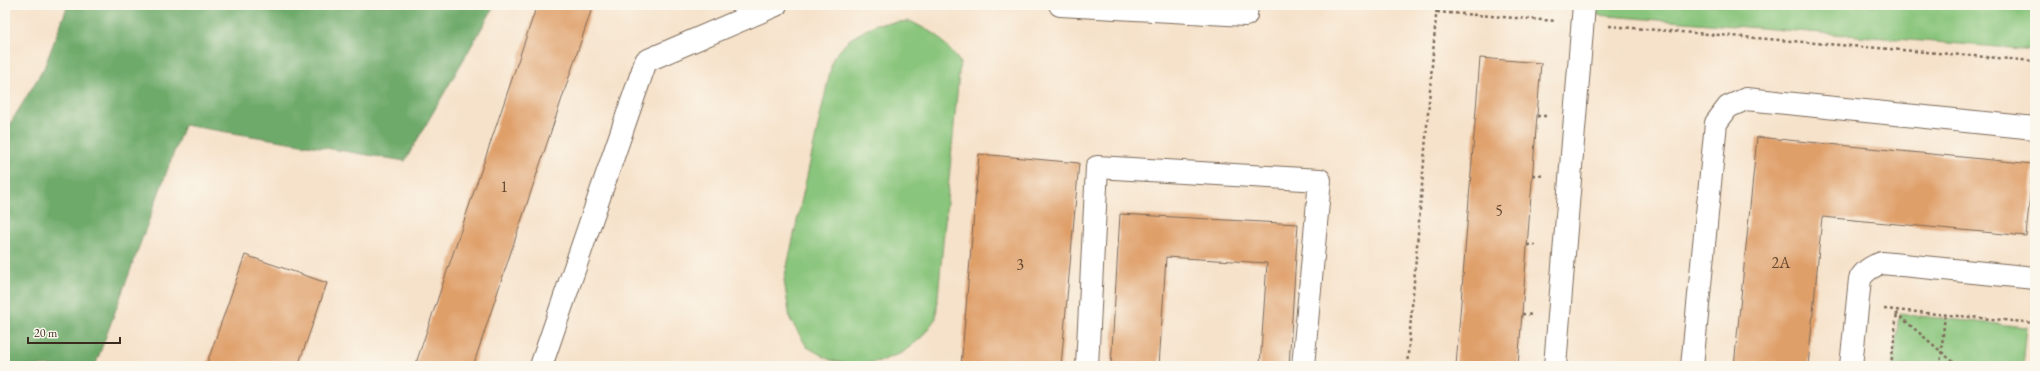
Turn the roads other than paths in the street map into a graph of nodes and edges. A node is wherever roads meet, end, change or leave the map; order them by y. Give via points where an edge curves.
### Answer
1 (776, 5) edge
2 (1060, 5) edge
3 (1247, 5) edge
4 (1583, 14) edge
5 (2035, 128) edge
6 (2035, 278) edge
7 (541, 366) edge
8 (1087, 366) edge
9 (1303, 366) edge
10 (1555, 366) edge
11 (1692, 366) edge
12 (1851, 366) edge

1 - 7 lane via 646,61
2 - 3 lane via 1246,15
4 - 10 lane
5 - 11 lane via 1746,99 1728,107 1716,123
6 - 12 lane via 1882,263 1866,270 1860,279
8 - 9 lane via 1097,167 1320,180

